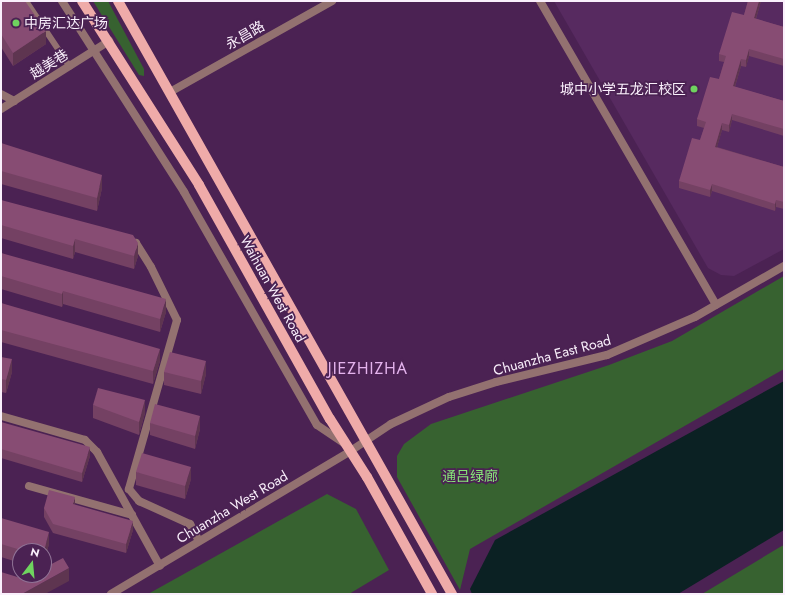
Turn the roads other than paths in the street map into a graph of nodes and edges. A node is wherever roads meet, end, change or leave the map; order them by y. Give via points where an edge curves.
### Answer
1 (26, 1) edge
2 (62, 1) edge
3 (82, 1) edge
4 (118, 1) edge
5 (332, 1) edge
6 (540, 1) edge
7 (110, 41) junction
8 (94, 51) junction
9 (70, 66) junction
10 (170, 92) junction
11 (1, 94) edge
12 (14, 101) junction
13 (1, 108) edge
14 (121, 239) edge
15 (784, 266) edge
16 (716, 305) junction
17 (1, 416) edge
18 (366, 440) junction
19 (347, 448) junction
20 (29, 486) dead end
21 (132, 515) junction
22 (199, 541) junction
23 (160, 566) junction
24 (111, 594) edge
25 (432, 594) edge
26 (452, 594) edge

1 - 9 lane
2 - 8 street
3 - 7 main road, Waihuan West Road
4 - 10 main road, Waihuan West Road
5 - 10 street, 永昌路
6 - 16 street
7 - 8 street, 越美巷
7 - 19 main road, Waihuan West Road via 199,185
8 - 9 street, 越美巷
8 - 19 street via 184,192 317,425
9 - 12 street, 越美巷
10 - 18 main road, Waihuan West Road
11 - 12 street
12 - 13 street, 越美巷
14 - 22 street via 136,243 177,320 129,488 139,501 190,524
15 - 16 street, Chuanzha East Road
16 - 18 street, Chuanzha East Road via 607,356 496,382 449,397 392,424
17 - 21 street via 85,440 97,452
18 - 19 street, Chuanzha West Road
18 - 26 main road, Waihuan West Road
19 - 22 street, Chuanzha West Road
19 - 25 main road, Waihuan West Road
20 - 21 street
21 - 23 street
22 - 23 street, Chuanzha West Road
23 - 24 street, Chuanzha West Road

